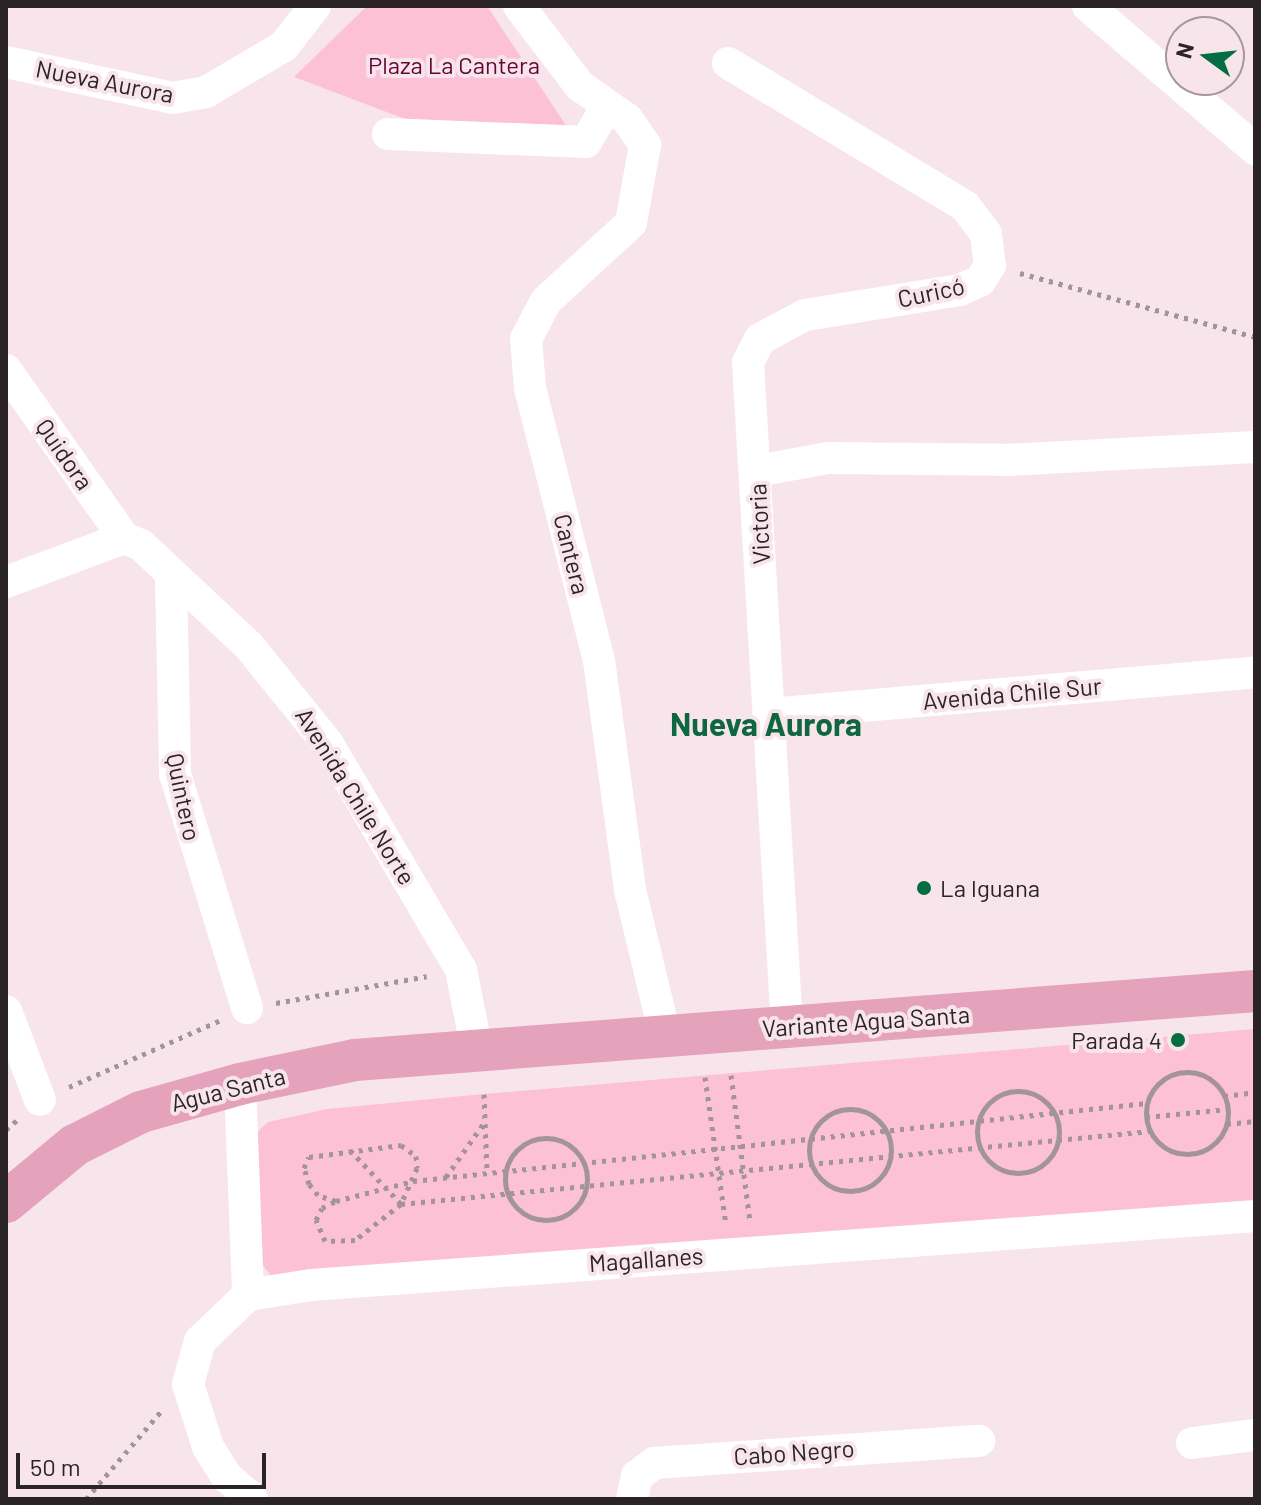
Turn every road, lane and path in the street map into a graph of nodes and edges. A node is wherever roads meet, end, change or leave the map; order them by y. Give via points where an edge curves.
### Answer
1 (315, 6) edge
2 (519, 6) edge
3 (1088, 6) edge
4 (6, 62) edge
5 (728, 63) dead end
6 (617, 112) junction
7 (388, 134) dead end
8 (1255, 149) edge
9 (990, 265) junction
10 (1255, 337) edge
11 (6, 370) edge
12 (1255, 447) edge
13 (756, 471) junction
14 (124, 538) junction
15 (171, 578) junction
16 (6, 582) edge
17 (1255, 672) edge
18 (769, 714) junction
19 (461, 970) junction
20 (1255, 991) edge
21 (247, 1008) junction
22 (6, 1011) edge
23 (787, 1027) junction
24 (665, 1035) junction
25 (477, 1050) junction
26 (731, 1075) dead end
27 (705, 1077) dead end
28 (240, 1084) junction
29 (1255, 1092) edge
30 (484, 1094) dead end
31 (1224, 1096) junction
32 (40, 1100) junction
33 (1147, 1103) junction
34 (1228, 1109) junction
35 (1055, 1113) junction
36 (1146, 1117) junction
37 (979, 1121) junction
38 (1255, 1121) edge
39 (485, 1122) junction
40 (1227, 1124) junction
41 (6, 1130) edge
42 (887, 1131) junction
43 (1150, 1131) junction
44 (810, 1139) junction
45 (1059, 1140) junction
46 (740, 1147) junction
47 (981, 1148) junction
48 (715, 1149) junction
49 (350, 1150) junction
50 (890, 1157) junction
51 (584, 1163) junction
52 (811, 1164) junction
53 (506, 1171) junction
54 (743, 1171) junction
55 (487, 1173) junction
56 (719, 1174) junction
57 (446, 1178) junction
58 (413, 1181) junction
59 (587, 1186) junction
60 (386, 1188) junction
61 (508, 1194) junction
62 (336, 1201) junction
63 (6, 1202) edge
64 (401, 1204) junction
65 (1255, 1216) edge
66 (742, 1252) junction
67 (248, 1295) junction
68 (188, 1384) junction
69 (1255, 1435) edge
70 (979, 1441) dead end
71 (1192, 1443) dead end
72 (86, 1499) edge
73 (252, 1499) edge
74 (632, 1499) edge

1 - 4 street, Nueva Aurora via 284,46 206,92 172,98
2 - 6 street via 571,75
3 - 8 street
5 - 9 street, Curicó via 965,206 986,234
6 - 7 street via 586,142
6 - 24 street, Cantera via 645,145 631,223 546,301 526,339 530,388 599,660 630,890
9 - 10 path
9 - 13 street, Curicó via 980,281 960,290 805,315 760,339 748,363
11 - 14 street, Quidora
12 - 13 street, Victoria via 1006,460 828,458
13 - 18 street, Victoria
14 - 15 street, Avenida Chile Norte via 141,545
14 - 16 street
15 - 19 street, Avenida Chile Norte via 249,646 328,744
15 - 21 street, Quintero via 175,774
17 - 18 street, Avenida Chile Sur
18 - 23 street, Victoria
19 - 21 path
19 - 25 street, Avenida Chile Norte
20 - 23 main road, Variante Agua Santa
21 - 32 path
22 - 32 street
23 - 24 main road, Variante Agua Santa
24 - 25 main road, Variante Agua Santa
25 - 28 main road, Agua Santa via 355,1060
26 - 46 path
27 - 48 path
28 - 63 main road, Agua Santa via 141,1112 75,1145
28 - 67 street
29 - 31 path
30 - 39 path
31 - 33 path via 1206,1077 1182,1072 1160,1083
31 - 34 path
32 - 41 path
33 - 35 path
33 - 36 path
34 - 36 path
34 - 40 path
35 - 37 path
35 - 37 path via 1038,1095 1014,1091 992,1101
35 - 45 path
36 - 43 path
37 - 42 path
37 - 47 path
38 - 40 path
39 - 55 path
39 - 57 path
40 - 43 path via 1214,1145 1191,1155 1167,1150
42 - 44 path
42 - 44 path via 869,1113 845,1108 823,1118
42 - 50 path
43 - 45 path
44 - 46 path
44 - 52 path
45 - 47 path
45 - 47 path via 1046,1163 1022,1173 997,1168
46 - 48 path
46 - 54 path
47 - 50 path
48 - 51 path
48 - 56 path
49 - 58 path via 407,1146 416,1156
49 - 60 path
49 - 62 path via 316,1153 306,1162 305,1176 314,1191
50 - 52 path
50 - 52 path via 877,1181 853,1191 827,1185
51 - 53 path
51 - 53 path via 570,1145 548,1138 516,1151
51 - 59 path
52 - 54 path
53 - 55 path
53 - 61 path
54 - 56 path
54 - 66 path
55 - 57 path
56 - 59 path
56 - 66 path
57 - 58 path
58 - 60 path
58 - 64 path
59 - 61 path
59 - 61 path via 573,1210 549,1221 524,1215
60 - 62 path
60 - 64 path
61 - 64 path
62 - 64 path via 322,1208 316,1220 320,1236 333,1244 364,1235
65 - 66 street, Magallanes
66 - 67 street, Magallanes via 311,1285
67 - 68 street via 200,1341
68 - 72 path via 124,1448
68 - 73 street via 208,1447 227,1477
69 - 71 street
70 - 74 street, Cabo Negro via 668,1460 637,1476

